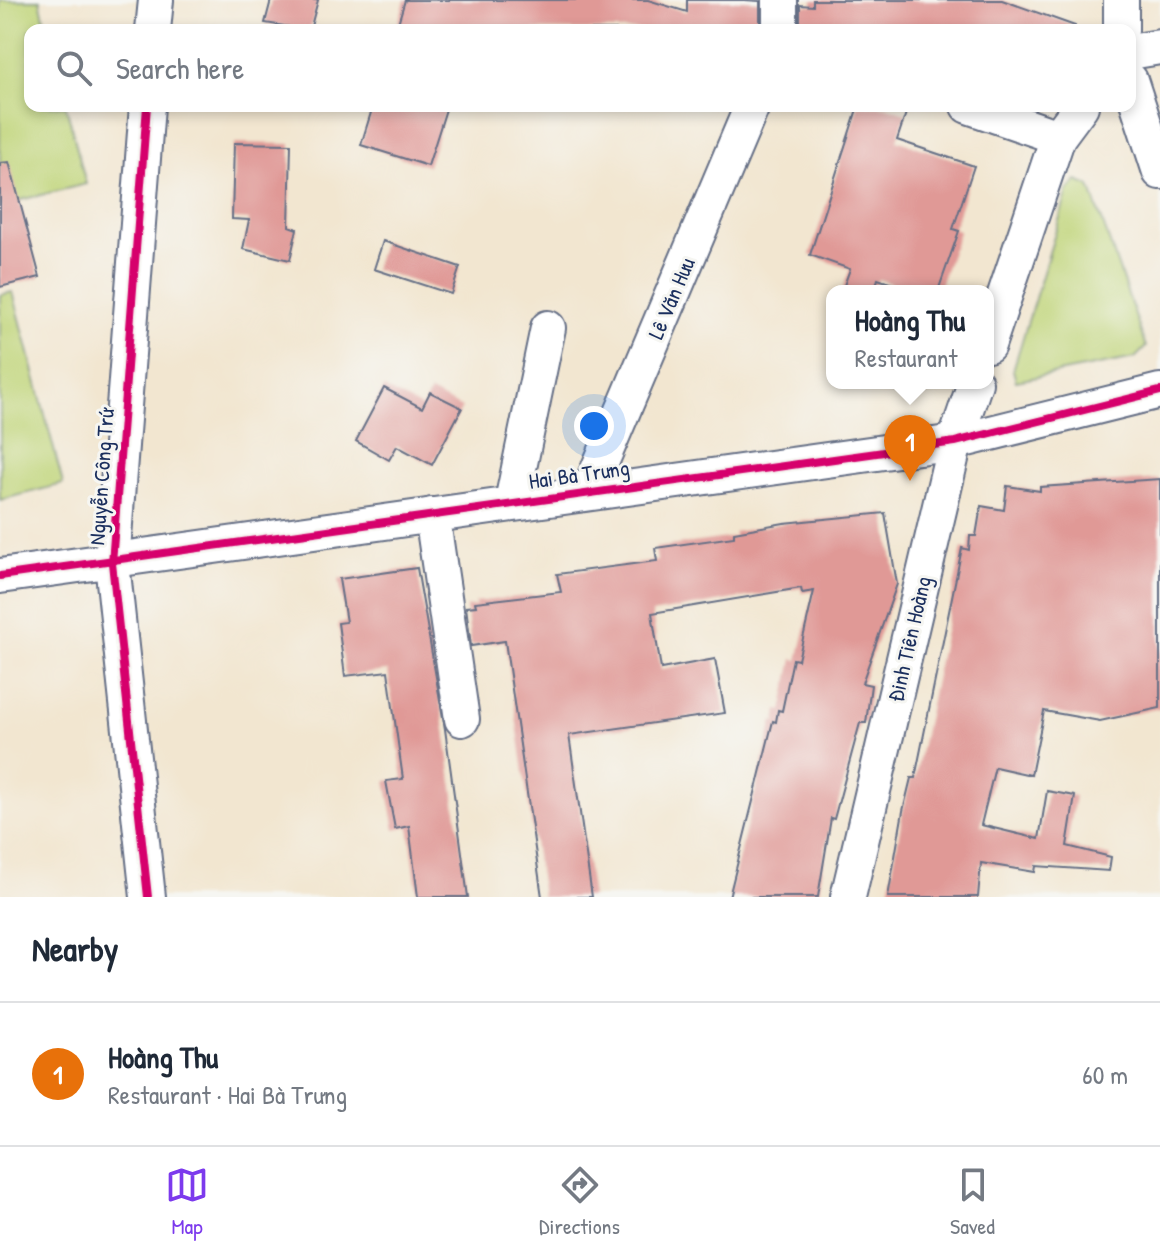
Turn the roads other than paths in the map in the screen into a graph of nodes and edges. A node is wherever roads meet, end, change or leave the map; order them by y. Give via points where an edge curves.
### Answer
1 (156, 0) edge
2 (780, 0) edge
3 (1121, 0) edge
4 (154, 24) edge
5 (780, 24) edge
6 (1121, 24) edge
7 (1160, 47) edge
8 (1136, 51) edge
9 (1136, 98) edge
10 (147, 112) edge
11 (749, 112) edge
12 (985, 112) edge
13 (1077, 112) edge
14 (1058, 137) junction
15 (1160, 172) edge
16 (994, 327) edge
17 (548, 328) dead end
18 (973, 389) edge
19 (1160, 391) edge
20 (955, 442) junction
21 (589, 491) junction
22 (512, 502) junction
23 (432, 515) junction
24 (112, 563) junction
25 (0, 576) edge
26 (462, 719) dead end
27 (148, 897) edge
28 (848, 897) edge

1 - 4 street
2 - 5 street
3 - 6 street
7 - 8 street
9 - 15 street
10 - 24 street, Nguyễn Công Trứ
11 - 21 street, Lê Văn Hưu
12 - 14 street
13 - 14 street
14 - 16 street
17 - 22 street
18 - 20 street, Đinh Tiên Hoàng
19 - 20 street, Hai Bà Trưng
20 - 21 street, Hai Bà Trưng
20 - 28 street, Đinh Tiên Hoàng
21 - 22 street, Hai Bà Trưng
22 - 23 street, Hai Bà Trưng
23 - 24 street, Hai Bà Trưng
23 - 26 street
24 - 25 street, Hai Bà Trưng
24 - 27 street, Nguyễn Công Trứ

